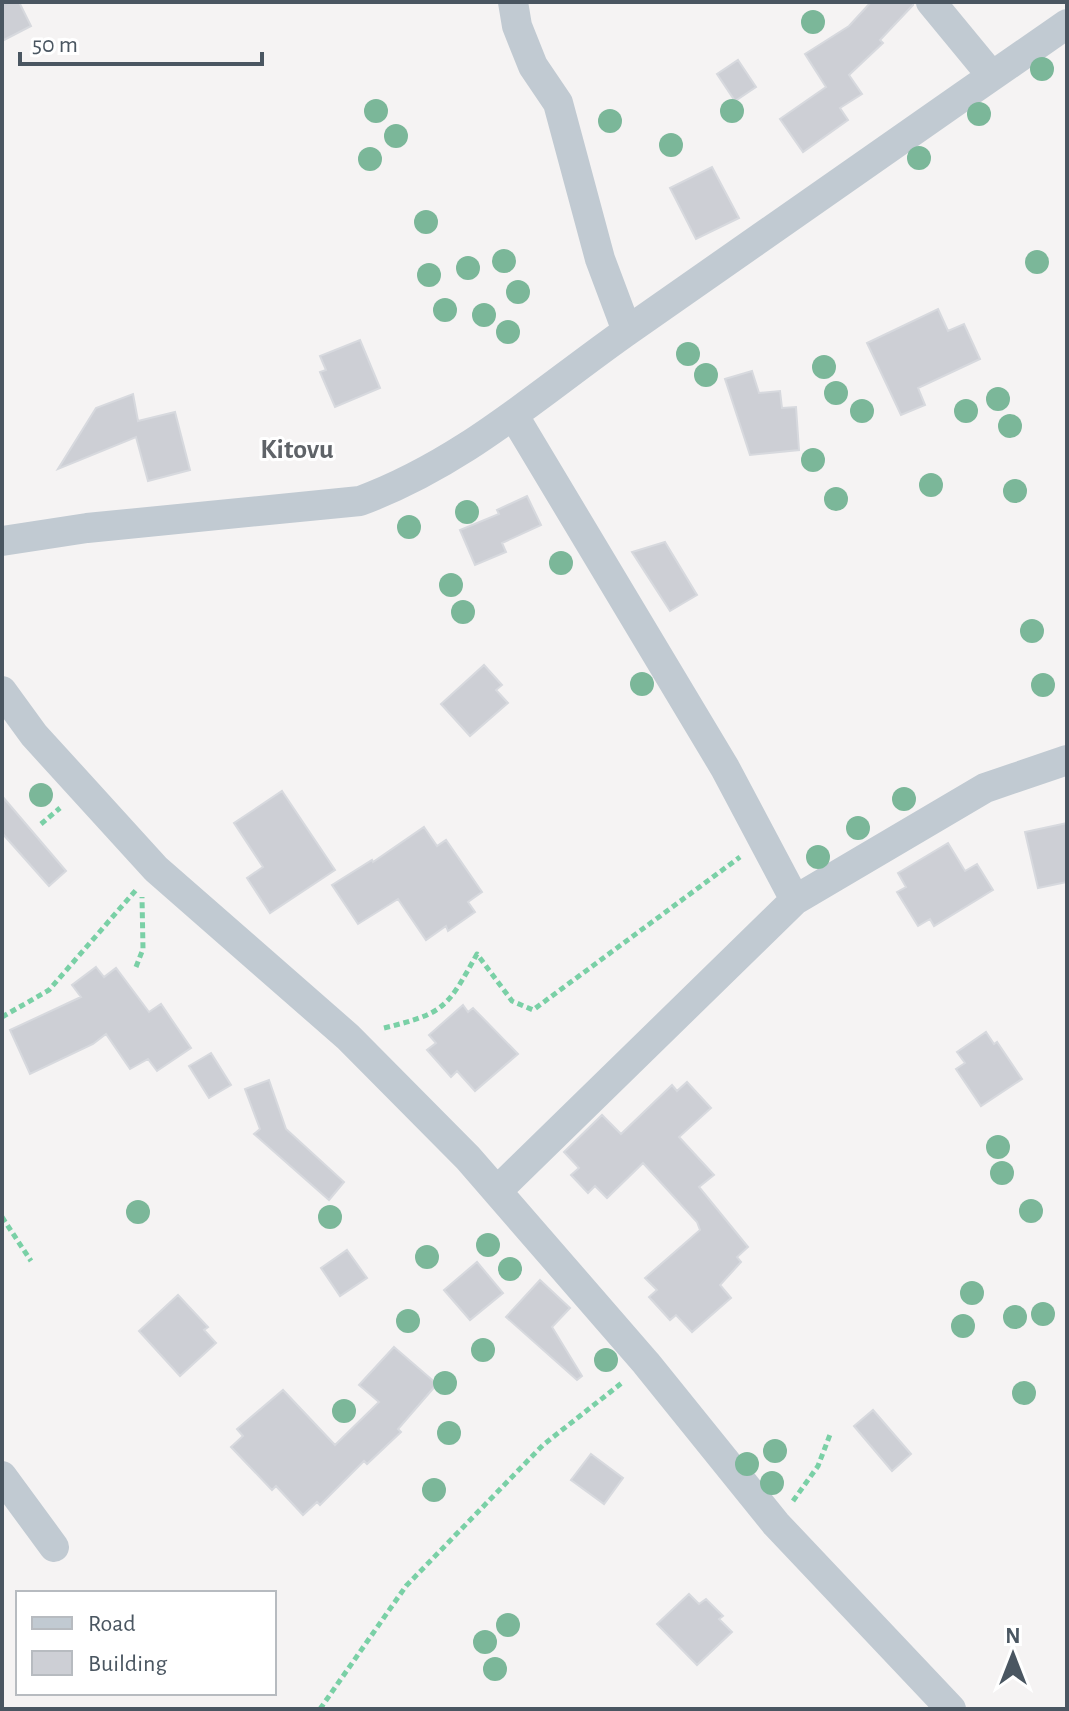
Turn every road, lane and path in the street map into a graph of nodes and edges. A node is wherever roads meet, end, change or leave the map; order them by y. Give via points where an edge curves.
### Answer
1 (513, 2) edge
2 (931, 2) edge
3 (1067, 24) edge
4 (992, 76) junction
5 (627, 331) junction
6 (514, 416) junction
7 (2, 541) edge
8 (2, 691) edge
9 (1067, 760) edge
10 (758, 830) junction
11 (795, 900) junction
12 (136, 967) dead end
13 (2, 1017) edge
14 (348, 1037) junction
15 (497, 1191) junction
16 (2, 1217) edge
17 (31, 1261) dead end
18 (646, 1363) junction
19 (831, 1432) dead end
20 (2, 1476) edge
21 (776, 1524) junction
22 (54, 1547) dead end
23 (922, 1696) edge
24 (320, 1709) edge
25 (951, 1709) edge

1 - 5 street via 533,66 558,103 600,259
2 - 4 street
3 - 4 street
4 - 5 street
5 - 6 street
6 - 7 street via 447,462 360,501
6 - 10 street
8 - 14 street via 34,735 156,869
9 - 11 street via 985,788
10 - 11 street
10 - 14 path via 738,860 533,1010 512,1001 477,954 450,1003 417,1020
11 - 15 street
12 - 13 path via 143,949 142,884 49,990
14 - 15 street
15 - 18 street
16 - 17 path
18 - 21 street
18 - 24 path via 543,1445 406,1586
19 - 21 path via 818,1466
20 - 22 street
21 - 23 street
23 - 25 street

